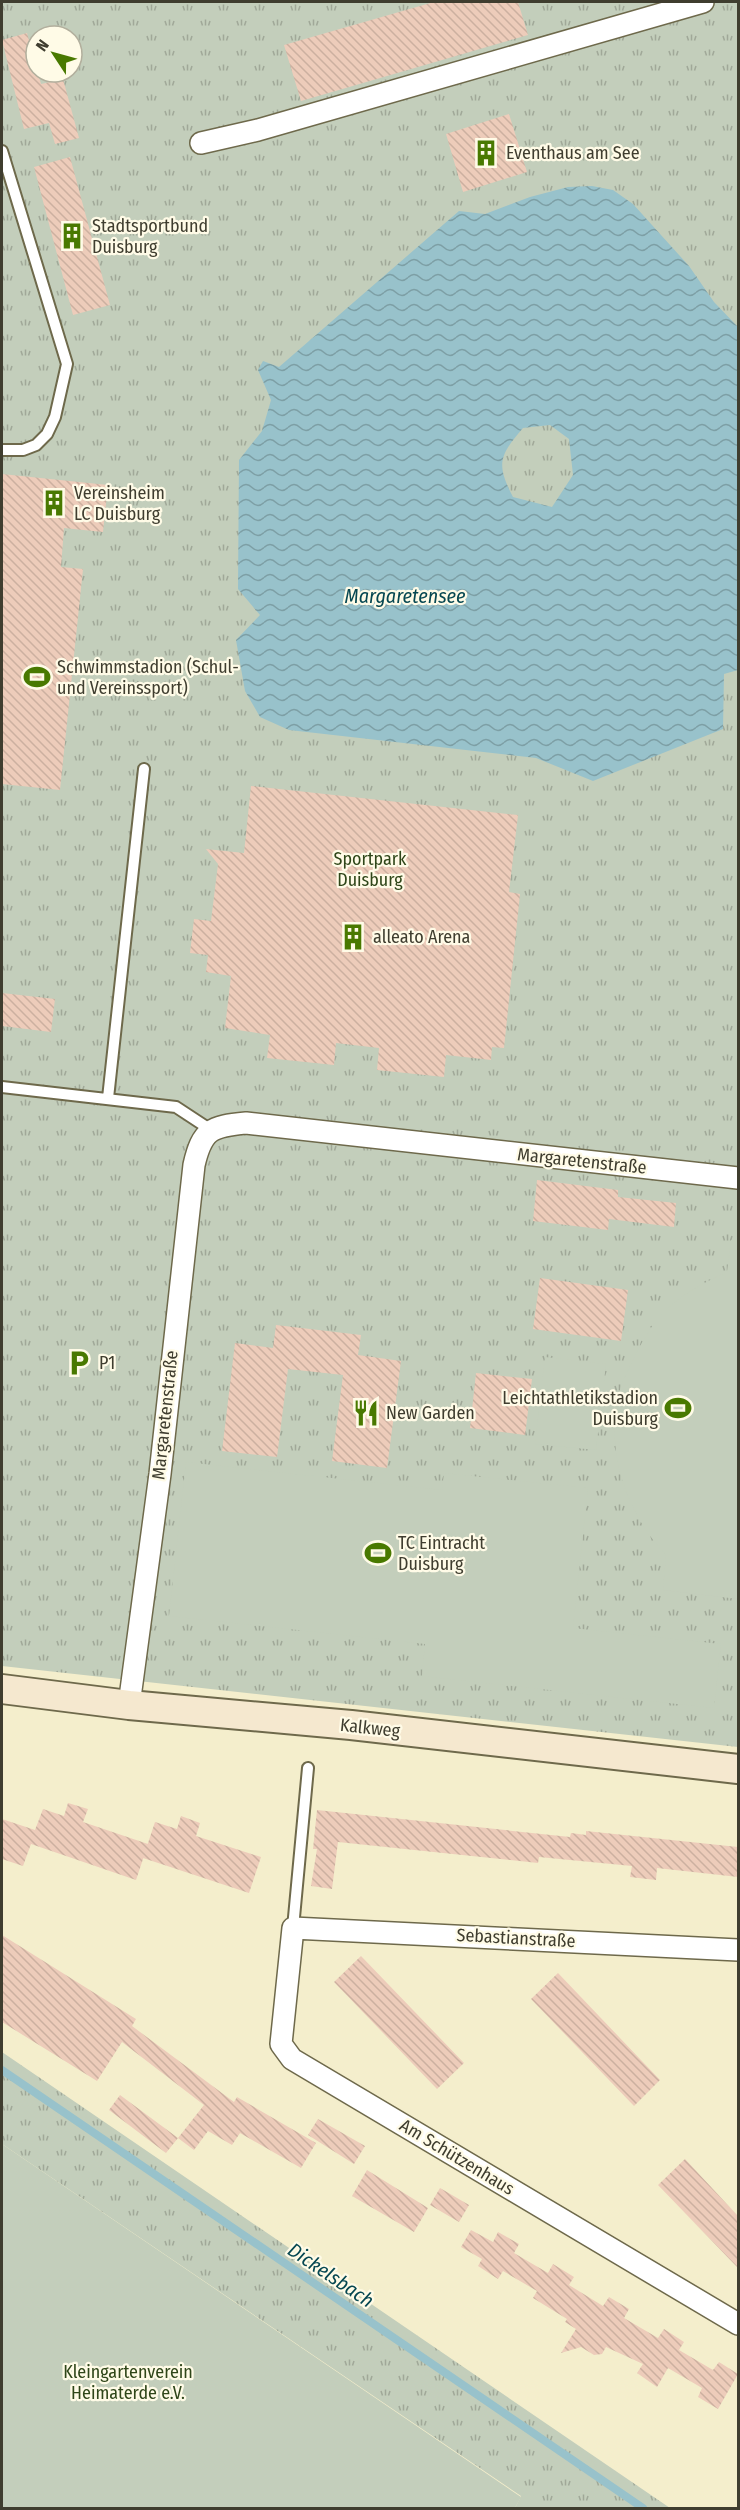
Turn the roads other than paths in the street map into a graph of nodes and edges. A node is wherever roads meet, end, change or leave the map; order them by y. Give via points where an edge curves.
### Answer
1 (704, 2) edge
2 (201, 144) dead end
3 (2, 151) edge
4 (2, 450) edge
5 (144, 769) dead end
6 (2, 1087) edge
7 (108, 1098) junction
8 (211, 1130) junction
9 (738, 1178) edge
10 (2, 1689) edge
11 (129, 1705) junction
12 (308, 1768) dead end
13 (738, 1769) edge
14 (292, 1928) junction
15 (738, 1950) edge
16 (738, 2324) edge

1 - 2 street
3 - 4 lane via 67,364 55,417 47,434 36,445 23,450
5 - 7 lane
6 - 7 lane
7 - 8 lane via 176,1107
8 - 9 street, Margaretenstraße via 246,1123
8 - 11 street, Margaretenstraße via 198,1144 194,1165 159,1484
10 - 11 street, Kalkweg
11 - 13 street, Kalkweg via 351,1725
12 - 14 lane
14 - 15 street, Sebastianstraße
14 - 16 street, Am Schützenhaus via 281,2044 292,2059

